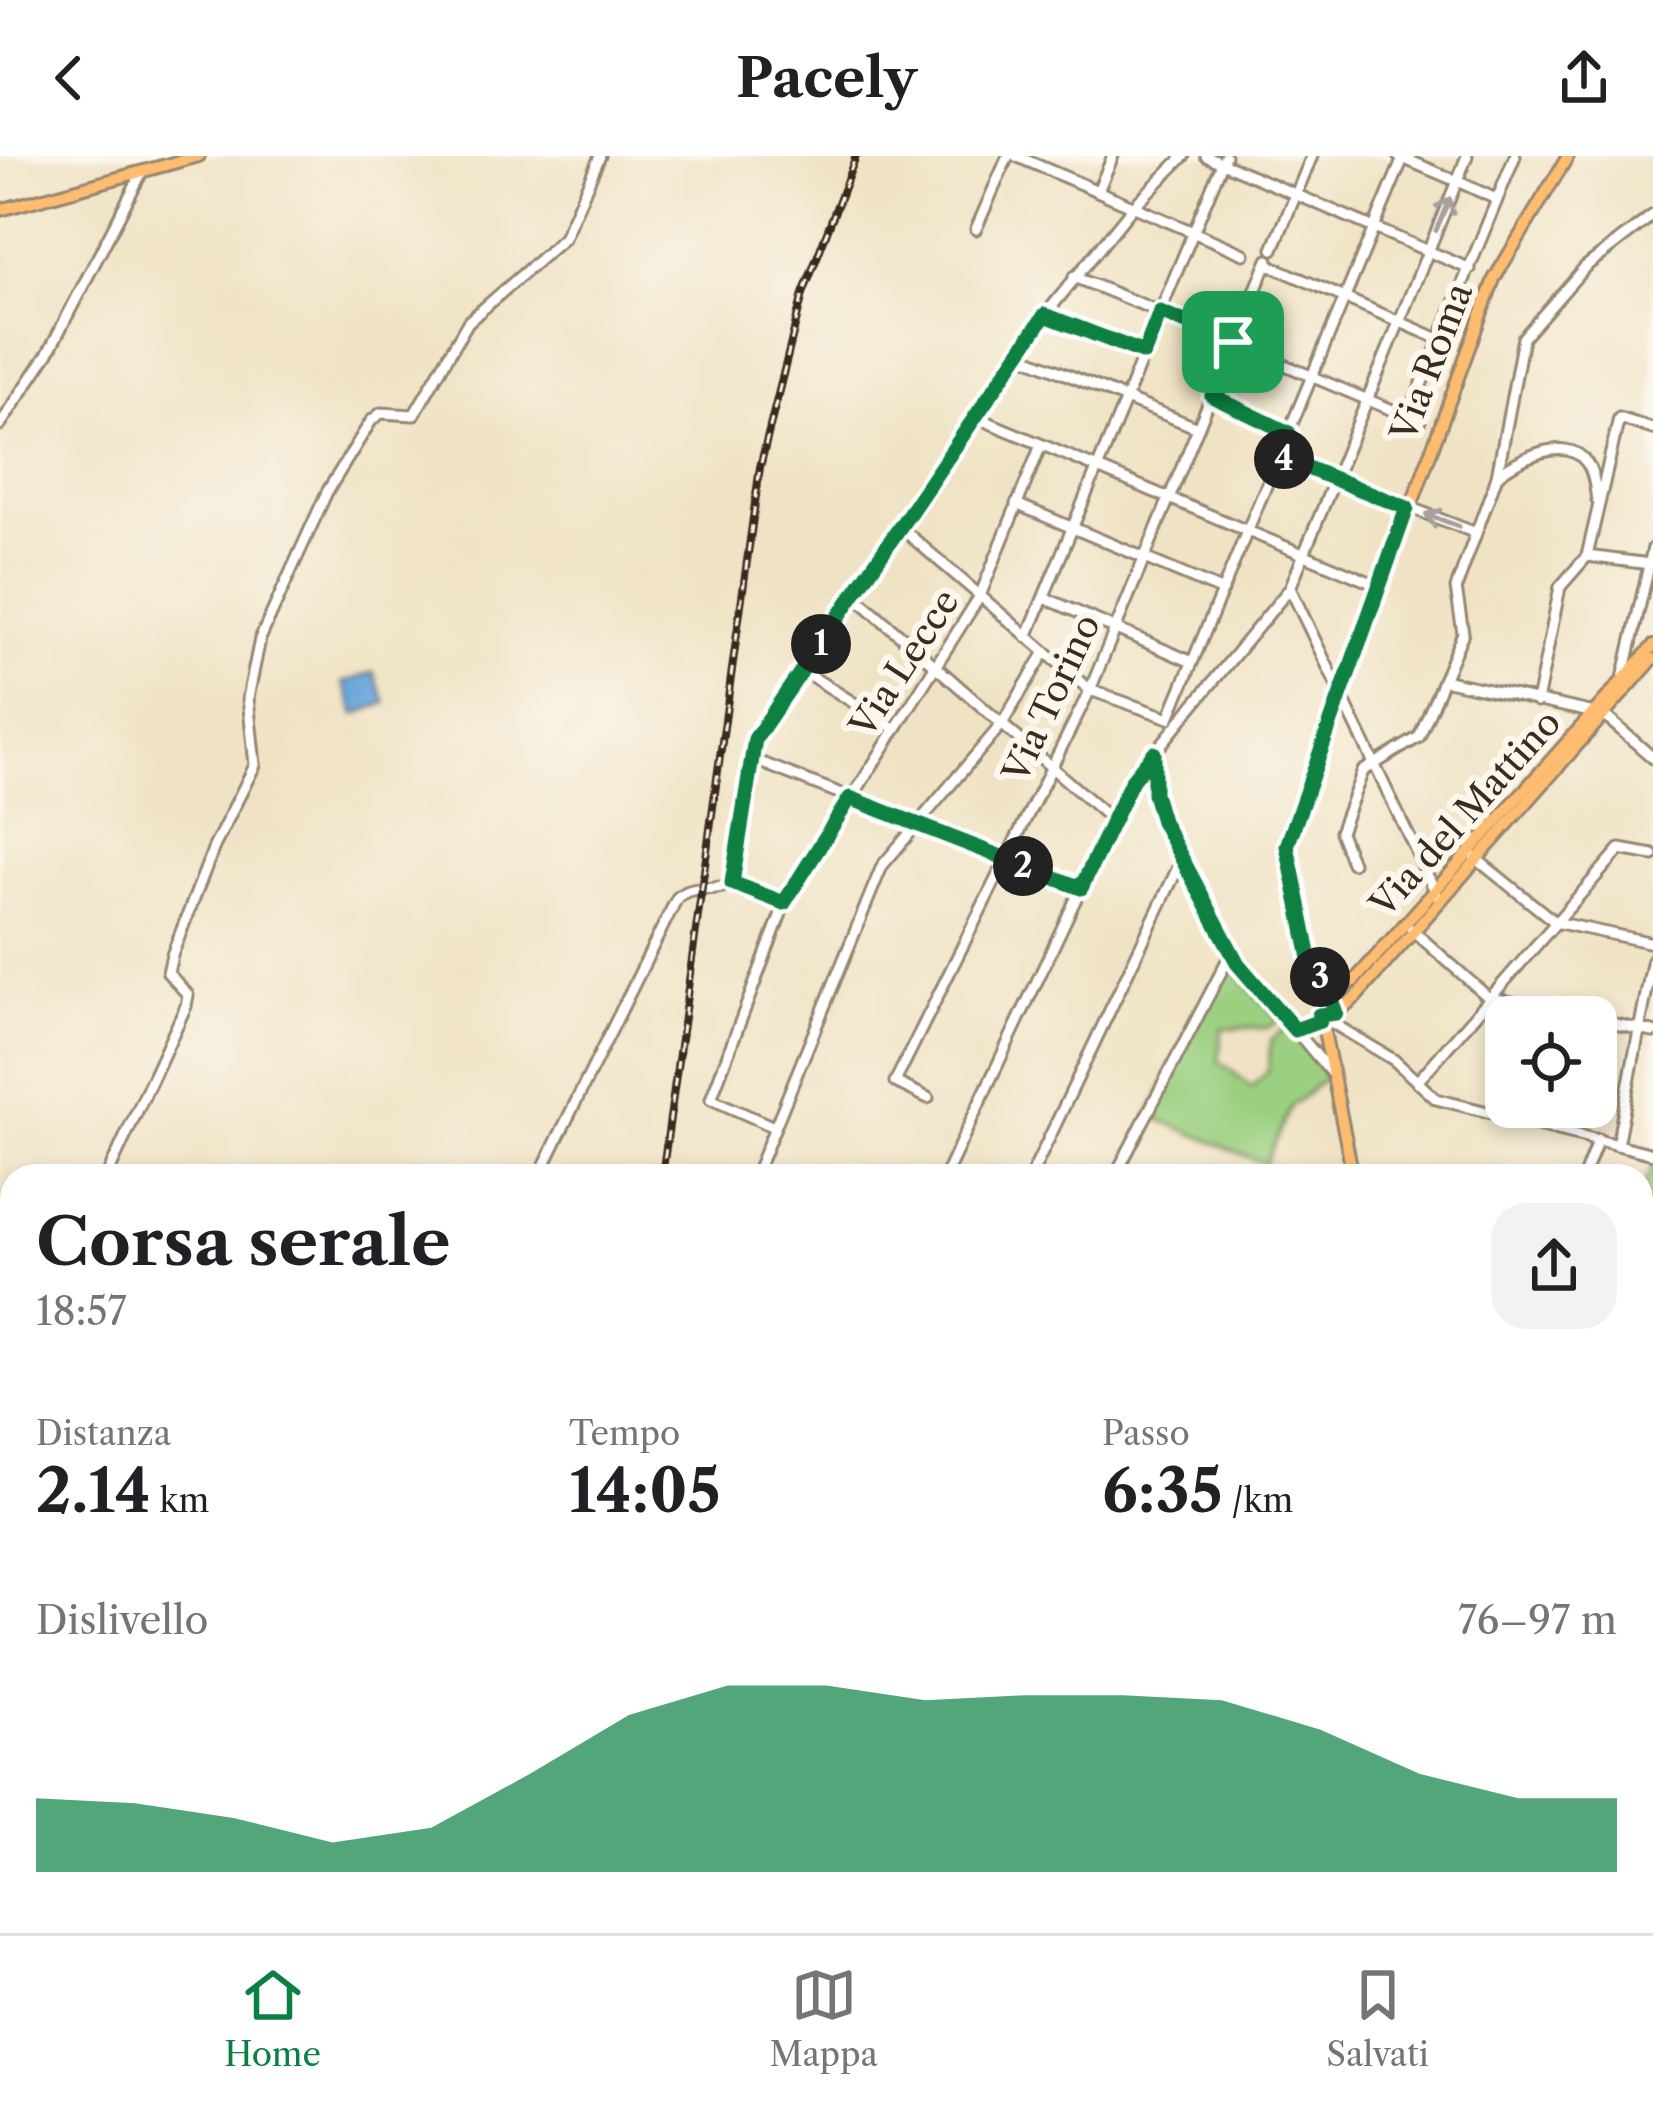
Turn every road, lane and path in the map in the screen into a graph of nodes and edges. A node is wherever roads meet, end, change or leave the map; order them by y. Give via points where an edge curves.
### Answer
1 (199, 156) edge
2 (600, 156) edge
3 (1012, 156) edge
4 (1113, 156) edge
5 (1184, 156) edge
6 (1206, 156) edge
7 (1312, 156) edge
8 (1467, 156) edge
9 (1515, 156) edge
10 (1568, 156) edge
11 (1402, 157) edge
12 (1223, 160) edge
13 (142, 172) junction
14 (1457, 181) junction
15 (1098, 191) junction
16 (1295, 195) junction
17 (1496, 200) junction
18 (1133, 207) junction
19 (0, 210) edge
20 (1653, 215) edge
21 (1373, 228) junction
22 (976, 229) dead end
23 (1193, 232) junction
24 (1427, 251) junction
25 (1244, 254) dead end
26 (1269, 258) junction
27 (1470, 269) junction
28 (1074, 277) junction
29 (1344, 297) junction
30 (1160, 312) junction
31 (1045, 315) junction
32 (1398, 321) junction
33 (1439, 339) junction
34 (1233, 342) junction
35 (1144, 353) junction
36 (1017, 354) junction
37 (1312, 376) junction
38 (1212, 396) junction
39 (1126, 399) junction
40 (1365, 400) junction
41 (1408, 416) junction
42 (978, 418) junction
43 (1420, 421) dead end
44 (0, 425) edge
45 (1198, 428) junction
46 (1653, 429) edge
47 (1289, 433) junction
48 (1503, 442) junction
49 (1041, 445) junction
50 (1280, 457) junction
51 (1527, 458) junction
52 (1097, 468) junction
53 (1497, 476) junction
54 (1334, 478) junction
55 (1170, 499) junction
56 (1016, 504) junction
57 (1598, 505) junction
58 (1407, 508) junction
59 (1074, 527) junction
60 (901, 528) junction
61 (1247, 532) junction
62 (1476, 533) junction
63 (1653, 548) edge
64 (1303, 555) junction
65 (1144, 556) junction
66 (1587, 556) junction
67 (1650, 564) junction
68 (1379, 586) junction
69 (1290, 588) junction
70 (1223, 590) junction
71 (855, 596) junction
72 (980, 596) junction
73 (1045, 598) junction
74 (1115, 629) junction
75 (1028, 637) junction
76 (1653, 646) edge
77 (1045, 652) junction
78 (1653, 659) edge
79 (1192, 662) junction
80 (935, 665) junction
81 (802, 671) junction
82 (1443, 680) junction
83 (1624, 685) junction
84 (1090, 691) junction
85 (1340, 697) junction
86 (1537, 702) junction
87 (1599, 714) junction
88 (1002, 724) junction
89 (894, 728) junction
90 (1154, 753) junction
91 (1653, 758) edge
92 (752, 760) junction
93 (1372, 764) junction
94 (1051, 766) junction
95 (850, 798) junction
96 (1113, 821) junction
97 (917, 824) junction
98 (1653, 855) edge
99 (1473, 856) junction
100 (1183, 857) junction
101 (1003, 858) junction
102 (1352, 863) dead end
103 (732, 883) junction
104 (1081, 888) junction
105 (1438, 896) junction
106 (784, 903) junction
107 (1555, 922) junction
108 (1410, 928) junction
109 (1653, 943) edge
110 (1232, 953) junction
111 (1653, 958) edge
112 (1312, 968) junction
113 (1324, 980) junction
114 (1487, 996) edge
115 (1489, 996) edge
116 (1485, 1001) edge
117 (1336, 1013) junction
118 (1320, 1018) junction
119 (1617, 1024) edge
120 (1640, 1029) junction
121 (1295, 1030) junction
122 (1653, 1031) edge
123 (1326, 1043) junction
124 (1307, 1045) junction
125 (1331, 1074) junction
126 (1417, 1082) junction
127 (928, 1097) dead end
128 (774, 1127) junction
129 (1598, 1139) junction
130 (1617, 1145) junction
131 (1653, 1154) edge
132 (113, 1164) edge
133 (544, 1164) edge
134 (760, 1164) edge
135 (951, 1164) edge
136 (1037, 1164) edge
137 (1121, 1164) edge
138 (1350, 1164) edge
139 (1589, 1164) edge

1 - 13 main road
2 - 132 street via 564,238 468,322 414,415 381,413 370,421 327,492 250,673 255,765 172,955 168,974 188,995 186,1006
3 - 15 street
3 - 22 street
4 - 15 street
5 - 18 street
6 - 12 street
7 - 16 street
8 - 14 street
9 - 17 street
10 - 58 main road, Via Roma via 1494,279
11 - 14 street
11 - 21 street
12 - 16 street
12 - 23 street
13 - 19 main road
13 - 44 street via 48,353
14 - 17 street
24 -> 14 street
15 - 18 street
16 - 21 street
16 - 26 street
17 - 27 street
18 - 23 street
18 - 28 street
20 - 48 street via 1586,267 1530,328
21 - 24 street
21 - 29 street
23 - 25 street
23 - 30 street
24 - 27 street
24 - 32 street
26 - 29 street
26 - 34 street
27 - 33 street
28 - 30 street
28 - 31 street
29 - 32 street
29 - 37 street
30 - 34 street
30 - 35 street
31 - 35 street
31 - 36 street
32 - 33 street
32 - 40 street
33 - 41 street
34 - 37 street
34 - 38 street, Via Torino
35 - 39 street
36 - 39 street
36 - 42 street
37 - 40 street
37 - 47 street
38 - 45 street, Via Torino
38 - 47 street
39 - 45 street
39 - 52 street
40 - 41 street
40 - 54 street
41 - 43 street
42 - 49 street
42 - 60 street
45 - 55 street, Via Torino
46 - 57 street via 1619,418
47 - 50 street
48 - 51 street
48 - 53 street
49 - 52 street
49 - 56 street, Via Lecce
50 - 54 street
50 - 61 street
51 - 53 street
51 - 57 street via 1555,451 1582,457
52 - 55 street
52 - 59 street
53 - 62 street
54 - 58 street
54 - 64 street
55 - 61 street
55 - 65 street, Via Torino
56 - 59 street
56 - 72 street, Via Lecce
57 - 66 street
62 -> 58 street
58 - 68 main road, Via Roma
59 - 65 street
59 - 73 street
60 - 71 street
60 - 72 street
61 - 64 street
61 - 70 street
62 - 82 street via 1456,588 1462,633
63 - 67 street
64 - 68 street
64 - 69 street
65 - 70 street
65 - 74 street, Via Torino
66 - 67 street
66 - 86 street via 1560,587
67 - 83 street
68 - 85 main road, Via Roma
69 - 85 street
69 - 90 street
70 - 79 street
71 - 80 street
71 - 81 street
72 - 75 street
72 - 80 street, Via Lecce
73 - 74 street
73 - 75 street
74 - 79 street
74 - 84 street, Via Torino
75 - 77 street
76 - 83 main road, Via del Mattino
77 - 84 street
77 - 88 street
78 - 83 main road, Via del Mattino
79 - 84 street via 1168,718
80 - 88 street
80 - 89 street, Via Lecce
81 - 89 street
81 - 92 street via 755,739
82 - 86 street
82 - 93 street via 1419,736
83 - 87 main road, Via del Mattino
84 - 94 street, Via Torino
85 - 93 street
85 - 112 main road, Via Roma via 1287,846
86 - 87 street
87 - 91 street
87 - 99 main road, Via del Mattino
88 - 94 street
88 - 97 street
89 - 95 street, Via Lecce
90 - 96 street
90 - 100 street via 1158,810
92 - 95 street
92 - 103 street
93 - 102 street via 1340,832
93 - 105 street
94 - 96 street
94 - 101 street, Via Torino
95 - 97 street
95 - 106 street, Via Lecce
96 - 104 street
97 - 101 street
97 - 128 street via 882,866
98 - 107 street via 1620,849
99 - 105 main road, Via del Mattino
99 - 107 street
100 - 110 street
100 - 136 street
101 - 104 street
101 - 127 street, Via Torino via 895,1082
103 - 106 street
103 - 133 street via 677,898
104 - 135 street
105 - 108 main road, Via del Mattino
106 - 128 street, Via Lecce via 711,1099
107 - 109 street
107 - 115 street
108 - 113 main road, Via del Mattino via 1354,981
108 - 114 street
108 - 117 main road, Via del Mattino
110 - 121 street
110 - 137 street
111 - 120 street
112 - 113 main road
112 - 118 main road, Via Roma
113 - 117 street
116 - 126 street
117 - 118 main road
118 - 121 street
118 - 123 main road, Via Roma
118 - 126 street
119 - 120 street
120 - 122 street
120 - 130 street
121 - 123 street
121 - 124 street
123 - 124 street via 1321,1050
123 - 125 main road, Via Roma
124 - 125 street
125 - 138 main road, Via Roma
126 - 129 street via 1436,1099
128 - 134 street
129 - 130 street
129 - 139 street
130 - 131 street

